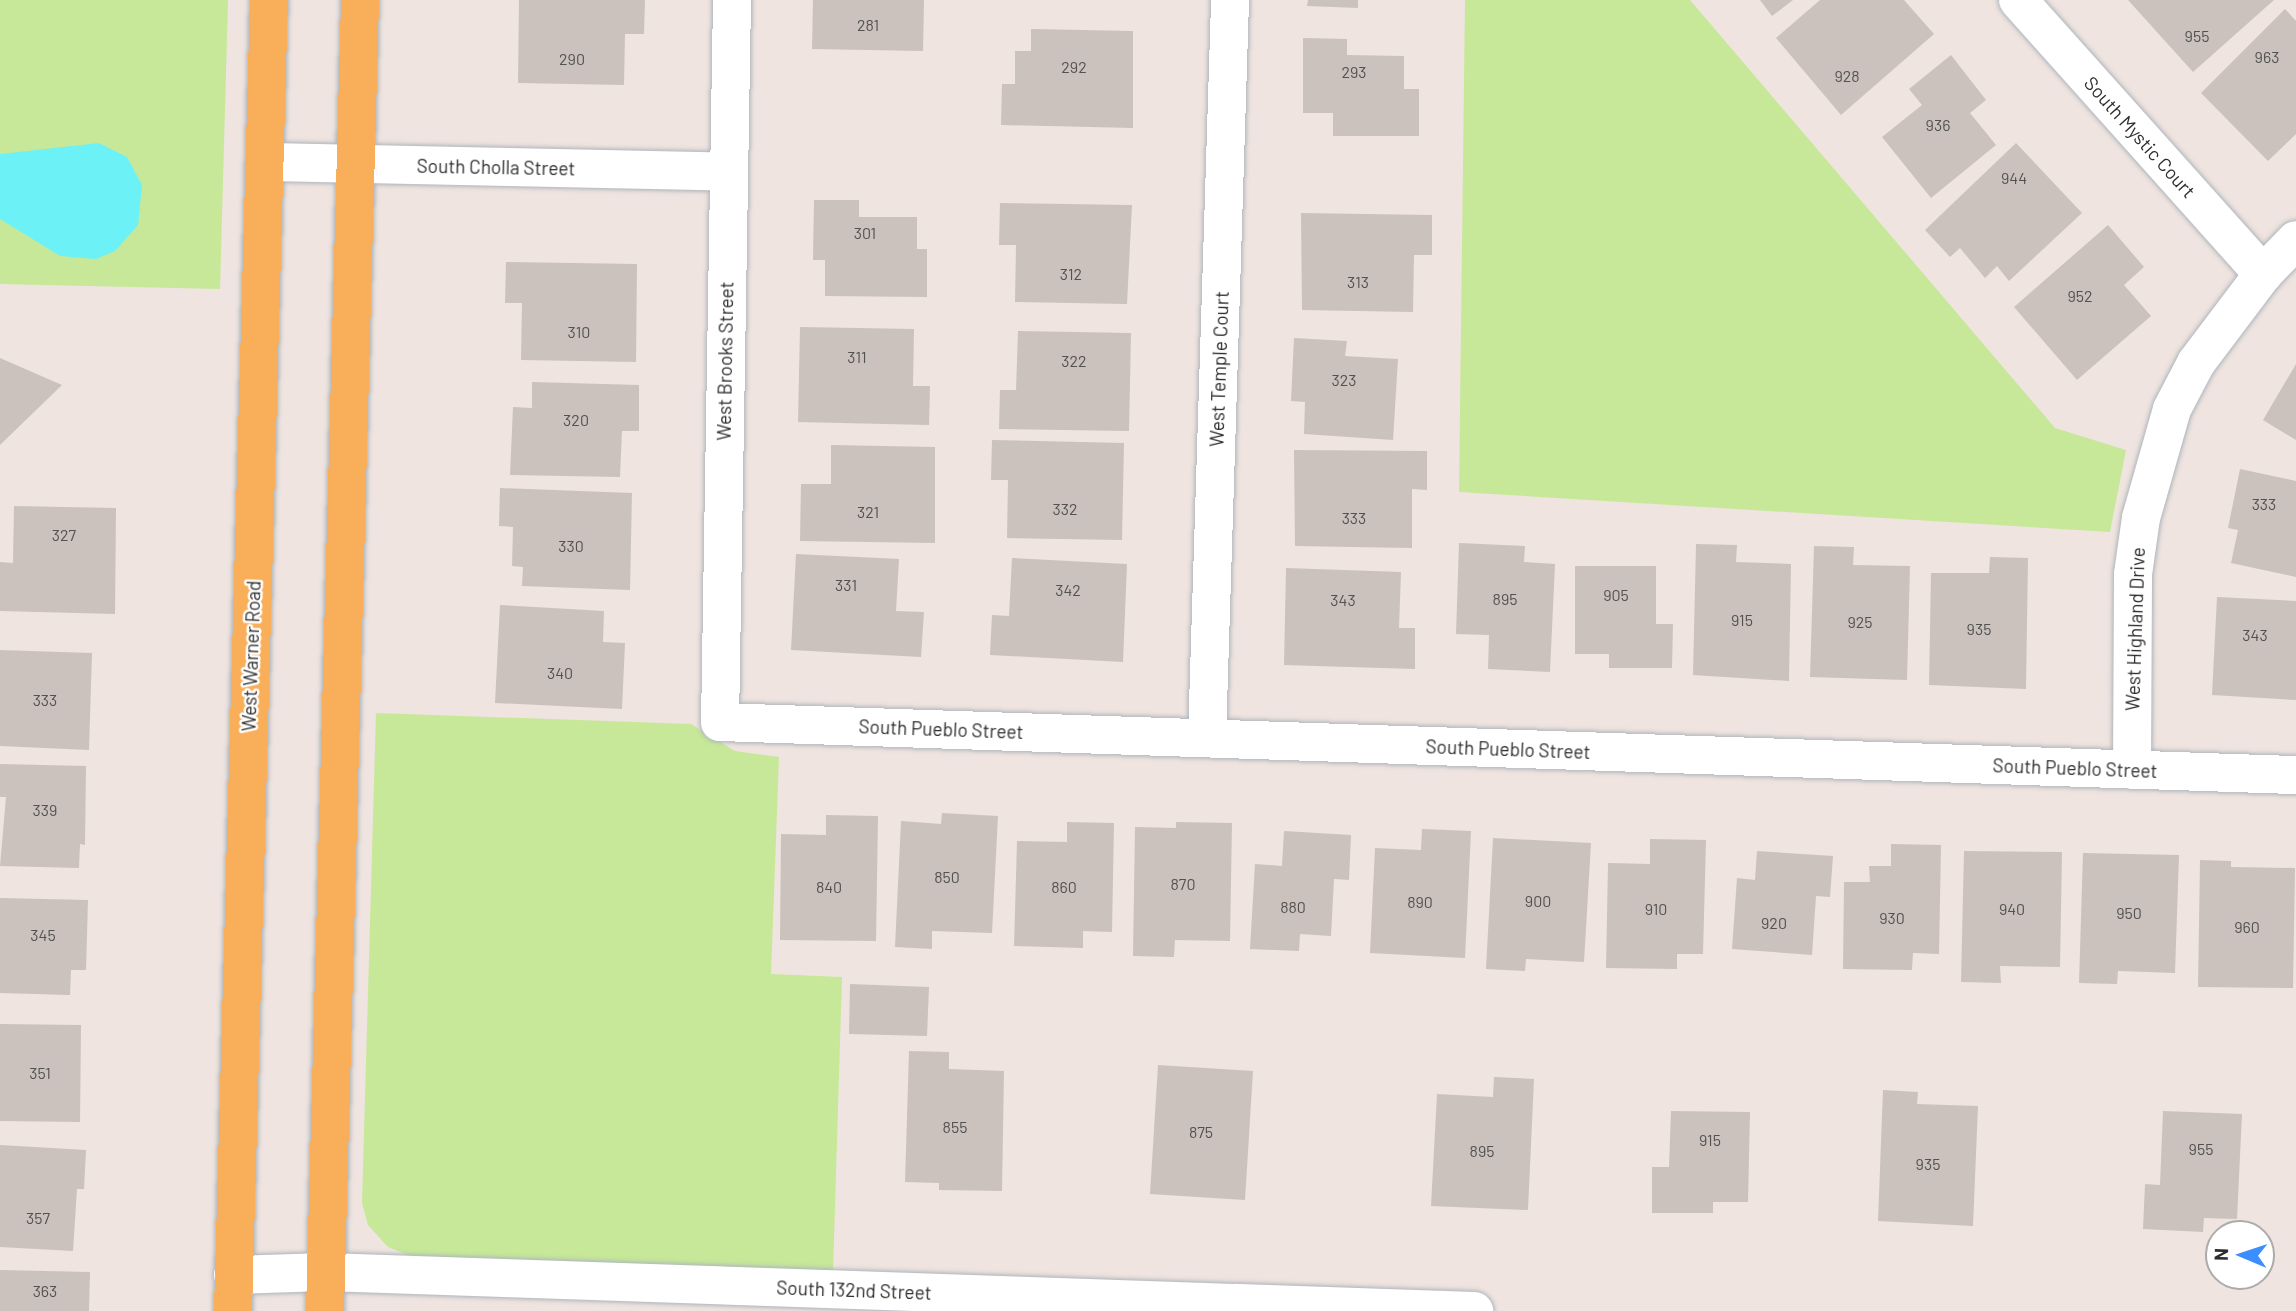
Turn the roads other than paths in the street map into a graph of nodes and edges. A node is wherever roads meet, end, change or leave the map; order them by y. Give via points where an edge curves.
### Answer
1 (269, 0) edge
2 (360, 0) edge
3 (732, 0) edge
4 (1230, 0) edge
5 (2018, 0) edge
6 (265, 162) junction
7 (356, 163) junction
8 (728, 172) junction
9 (2296, 240) edge
10 (2263, 274) junction
11 (720, 722) joint
12 (1207, 738) junction
13 (2132, 770) junction
14 (2296, 775) edge
15 (326, 1272) junction
16 (233, 1293) edge
17 (325, 1311) edge
18 (1474, 1311) edge

1 - 6 main road, West Warner Road
2 - 7 main road
3 - 8 street, West Brooks Street
4 - 12 street, West Temple Court
5 - 10 street, South Mystic Court
6 - 7 street, South Cholla Street
6 - 16 main road, West Warner Road
7 - 8 street, South Cholla Street
7 - 15 main road
8 - 11 street, West Brooks Street
9 - 10 street, West Highland Drive
10 - 13 street, West Highland Drive via 2196,363 2172,409 2141,518 2133,574
11 - 12 street, South Pueblo Street
12 - 13 street, South Pueblo Street
13 - 14 street, South Pueblo Street
15 - 16 street, South 132nd Street
15 - 17 main road
15 - 18 street, South 132nd Street

